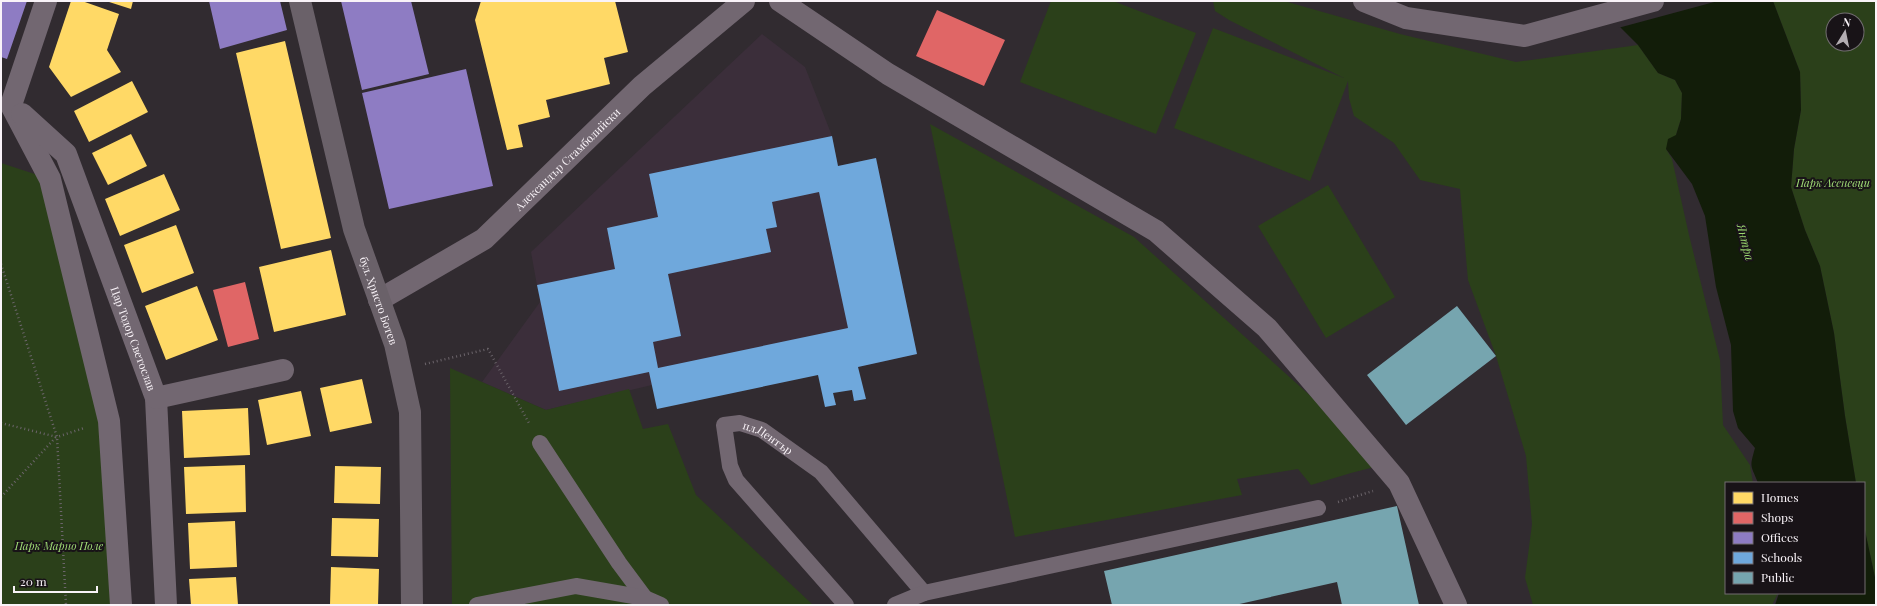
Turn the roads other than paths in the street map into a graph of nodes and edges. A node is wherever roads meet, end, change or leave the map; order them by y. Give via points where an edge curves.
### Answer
1 (46, 1) edge
2 (300, 1) edge
3 (744, 1) edge
4 (780, 1) edge
5 (1364, 1) edge
6 (1653, 1) edge
7 (6, 103) edge
8 (379, 300) junction
9 (284, 370) dead end
10 (156, 398) junction
11 (540, 443) road end
12 (1318, 508) road end
13 (924, 593) junction
14 (645, 598) junction
15 (121, 605) edge
16 (166, 605) edge
17 (412, 605) edge
18 (477, 605) edge
19 (661, 605) edge
20 (846, 605) edge
21 (895, 605) edge
22 (1456, 605) edge

1 - 7 street
2 - 8 main road, бул. Христо Ботев via 354,229
3 - 8 street, Александър Стамболийски via 642,86 484,239
4 - 22 street via 888,74 1156,231 1268,328 1399,483
5 - 6 street via 1406,18 1525,36
7 - 10 street, Цар Тодор Светослав via 66,154
7 - 15 street via 50,179 109,421
8 - 17 main road, бул. Христо Ботев via 395,344 410,412
9 - 10 street
10 - 16 street, Цар Тодор Светослав
11 - 14 lane
12 - 13 lane
13 - 20 lane, пл.Център via 820,472 762,430 740,423 724,425 730,466 736,480
13 - 21 lane
14 - 18 lane via 576,586
14 - 19 lane

